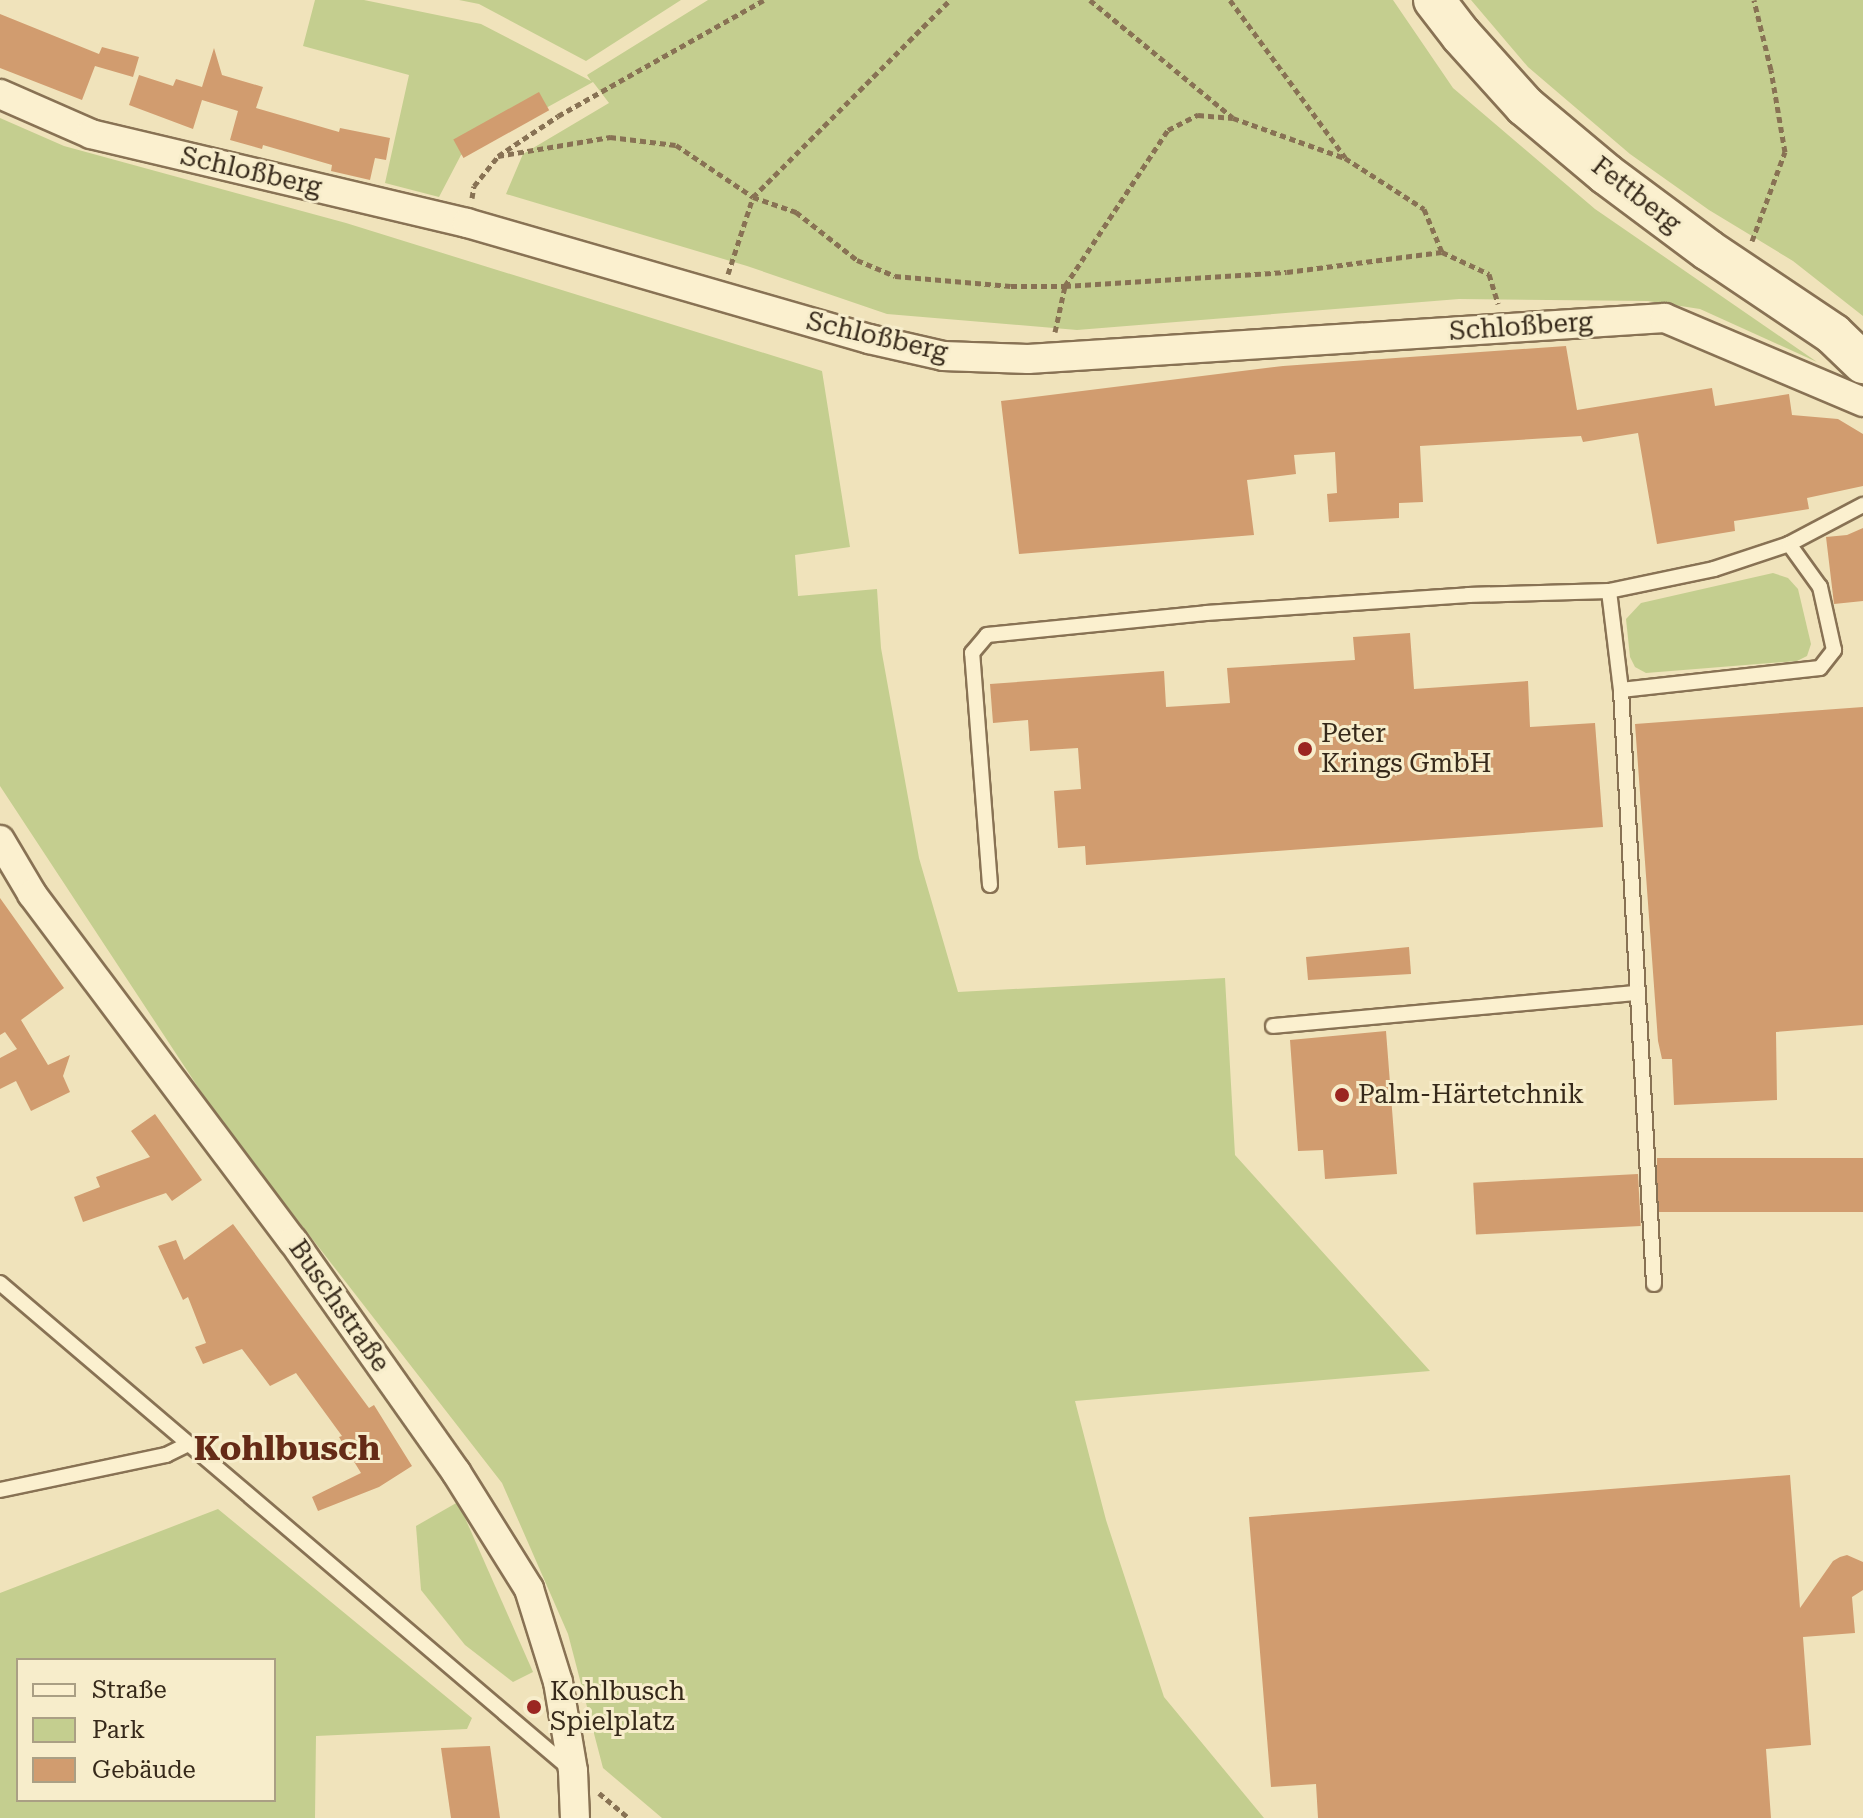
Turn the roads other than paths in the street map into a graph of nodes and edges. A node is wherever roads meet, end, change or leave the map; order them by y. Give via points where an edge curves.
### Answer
1 (1434, 0) edge
2 (0, 94) edge
3 (1863, 363) edge
4 (1863, 402) edge
5 (1863, 505) edge
6 (1789, 544) junction
7 (1609, 591) junction
8 (1621, 690) junction
9 (0, 840) edge
10 (990, 885) dead end
11 (1637, 993) junction
12 (1273, 1026) dead end
13 (0, 1283) edge
14 (1654, 1284) dead end
15 (189, 1444) junction
16 (0, 1490) edge
17 (573, 1771) junction
18 (575, 1818) edge

1 - 3 main road, Fettberg via 1525,106 1606,174 1833,334
2 - 4 street, Schloßberg via 91,134 467,223 943,356 1049,357 1665,318
5 - 6 lane
6 - 7 lane via 1714,569
6 - 8 lane via 1820,587 1834,650 1820,668
7 - 8 lane
7 - 10 lane via 1268,609 987,635 972,653
8 - 11 lane
9 - 17 street, Buschstraße via 32,894 293,1241 456,1472 529,1589 558,1682
11 - 12 lane
11 - 14 lane
13 - 15 lane
15 - 16 lane via 166,1455
15 - 17 lane
17 - 18 street, Buschstraße

